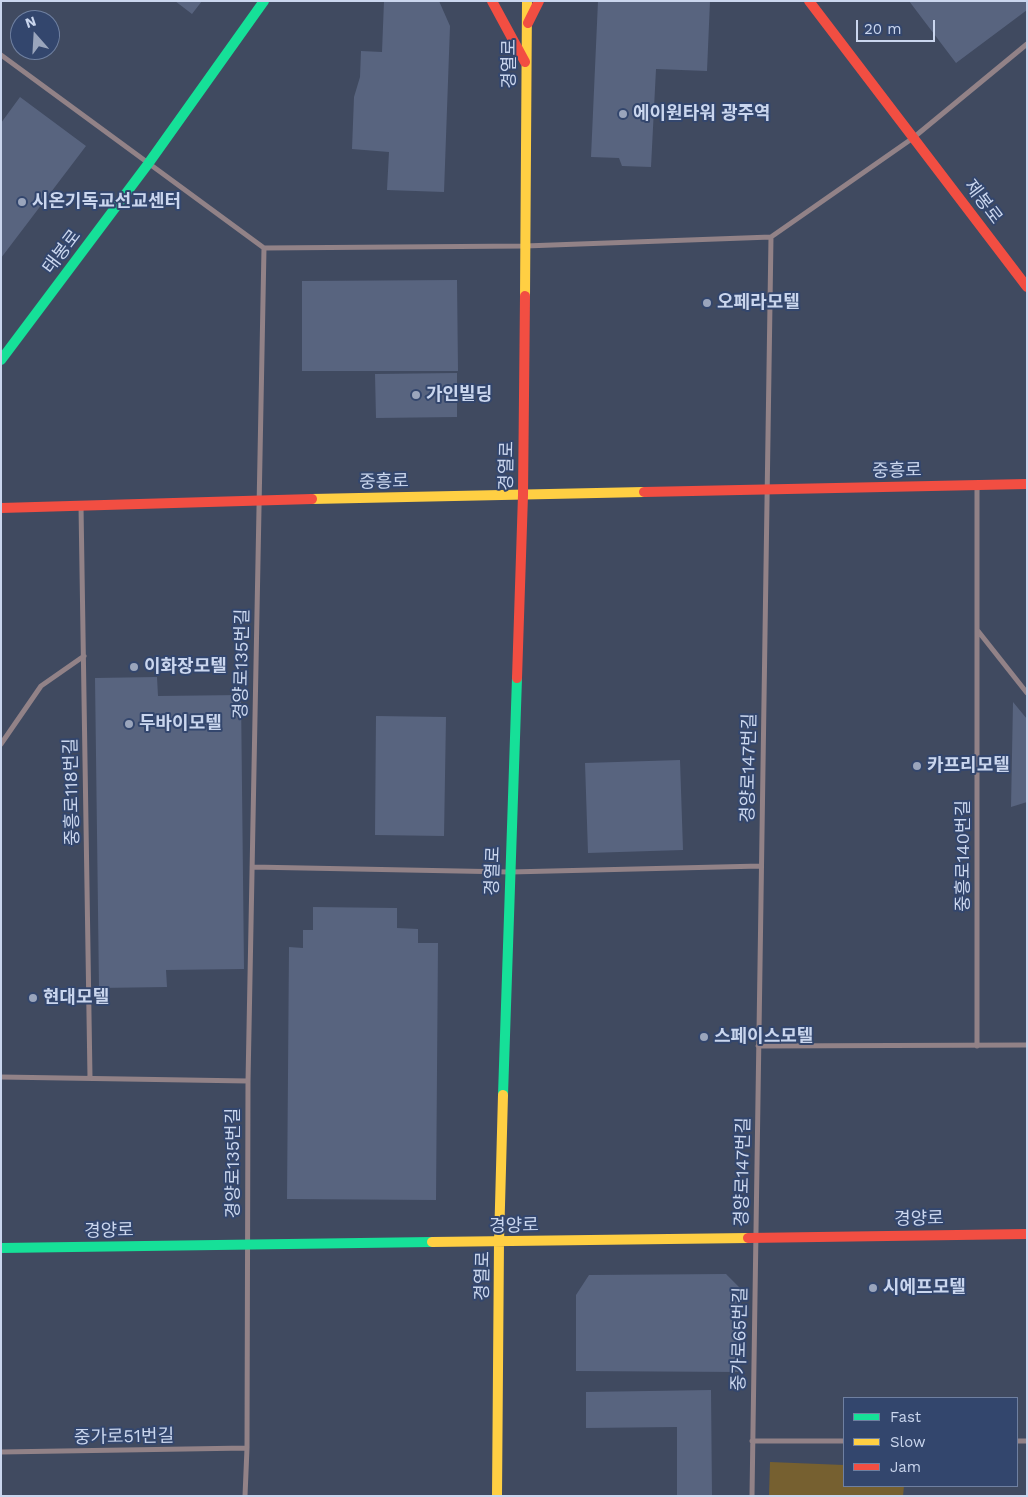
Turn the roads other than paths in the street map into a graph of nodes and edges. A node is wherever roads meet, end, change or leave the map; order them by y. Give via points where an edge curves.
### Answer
1 (264, 1) edge
2 (492, 1) edge
3 (527, 1) edge
4 (539, 1) edge
5 (809, 1) edge
6 (526, 26) junction
7 (1027, 44) edge
8 (1, 55) edge
9 (526, 64) junction
10 (913, 138) junction
11 (148, 164) junction
12 (771, 237) junction
13 (526, 246) junction
14 (264, 248) junction
15 (1027, 287) edge
16 (1, 360) edge
17 (1027, 484) edge
18 (977, 486) junction
19 (767, 490) junction
20 (523, 495) junction
21 (258, 500) junction
22 (81, 506) junction
23 (1, 508) edge
24 (978, 630) junction
25 (84, 656) junction
26 (1027, 693) edge
27 (1, 744) edge
28 (761, 866) junction
29 (252, 867) junction
30 (510, 872) junction
31 (758, 1046) junction
32 (977, 1046) junction
33 (1027, 1046) edge
34 (1, 1077) edge
35 (90, 1078) junction
36 (248, 1081) junction
37 (1027, 1234) edge
38 (756, 1238) junction
39 (500, 1242) junction
40 (247, 1245) junction
41 (1, 1248) edge
42 (752, 1441) junction
43 (843, 1441) edge
44 (247, 1448) junction
45 (1, 1452) edge
46 (245, 1496) edge
47 (497, 1496) edge
48 (752, 1496) edge

1 - 11 street, 태봉로
2 - 9 street
3 - 6 street, 경열로
4 - 6 street
5 - 10 street, 제봉로
6 - 9 street, 경열로
7 - 10 street
8 - 11 street
9 - 13 street, 경열로
10 - 12 street
10 - 15 street, 제봉로
11 - 14 street
11 - 16 street, 태봉로
12 - 13 street
12 - 19 street
13 - 14 street
13 - 20 street, 경열로
14 - 21 street, 경양로135번길
17 - 18 street, 중흥로
18 - 19 street, 중흥로
18 - 24 street, 중흥로140번길
19 - 20 street, 중흥로
19 - 28 street, 경양로147번길
20 - 21 street, 중흥로
20 - 30 street, 경열로
21 - 22 street, 중흥로
21 - 29 street, 경양로135번길
22 - 23 street, 중흥로
22 - 25 street, 중흥로118번길
24 - 26 street
24 - 32 street, 중흥로140번길
25 - 27 street via 41,686
25 - 35 street, 중흥로118번길
28 - 30 street
28 - 31 street, 경양로147번길
29 - 30 street
29 - 36 street, 경양로135번길
30 - 39 street, 경열로
31 - 32 street
31 - 38 street, 경양로147번길
32 - 33 street
34 - 35 street
35 - 36 street
36 - 40 street, 경양로135번길
37 - 38 street, 경양로
38 - 39 street, 경양로
38 - 42 street, 중가로65번길
39 - 40 street, 경양로
39 - 47 street, 경열로
40 - 41 street, 경양로
40 - 44 street
42 - 43 street
42 - 48 street, 중가로65번길
44 - 45 street, 중가로51번길
44 - 46 street

